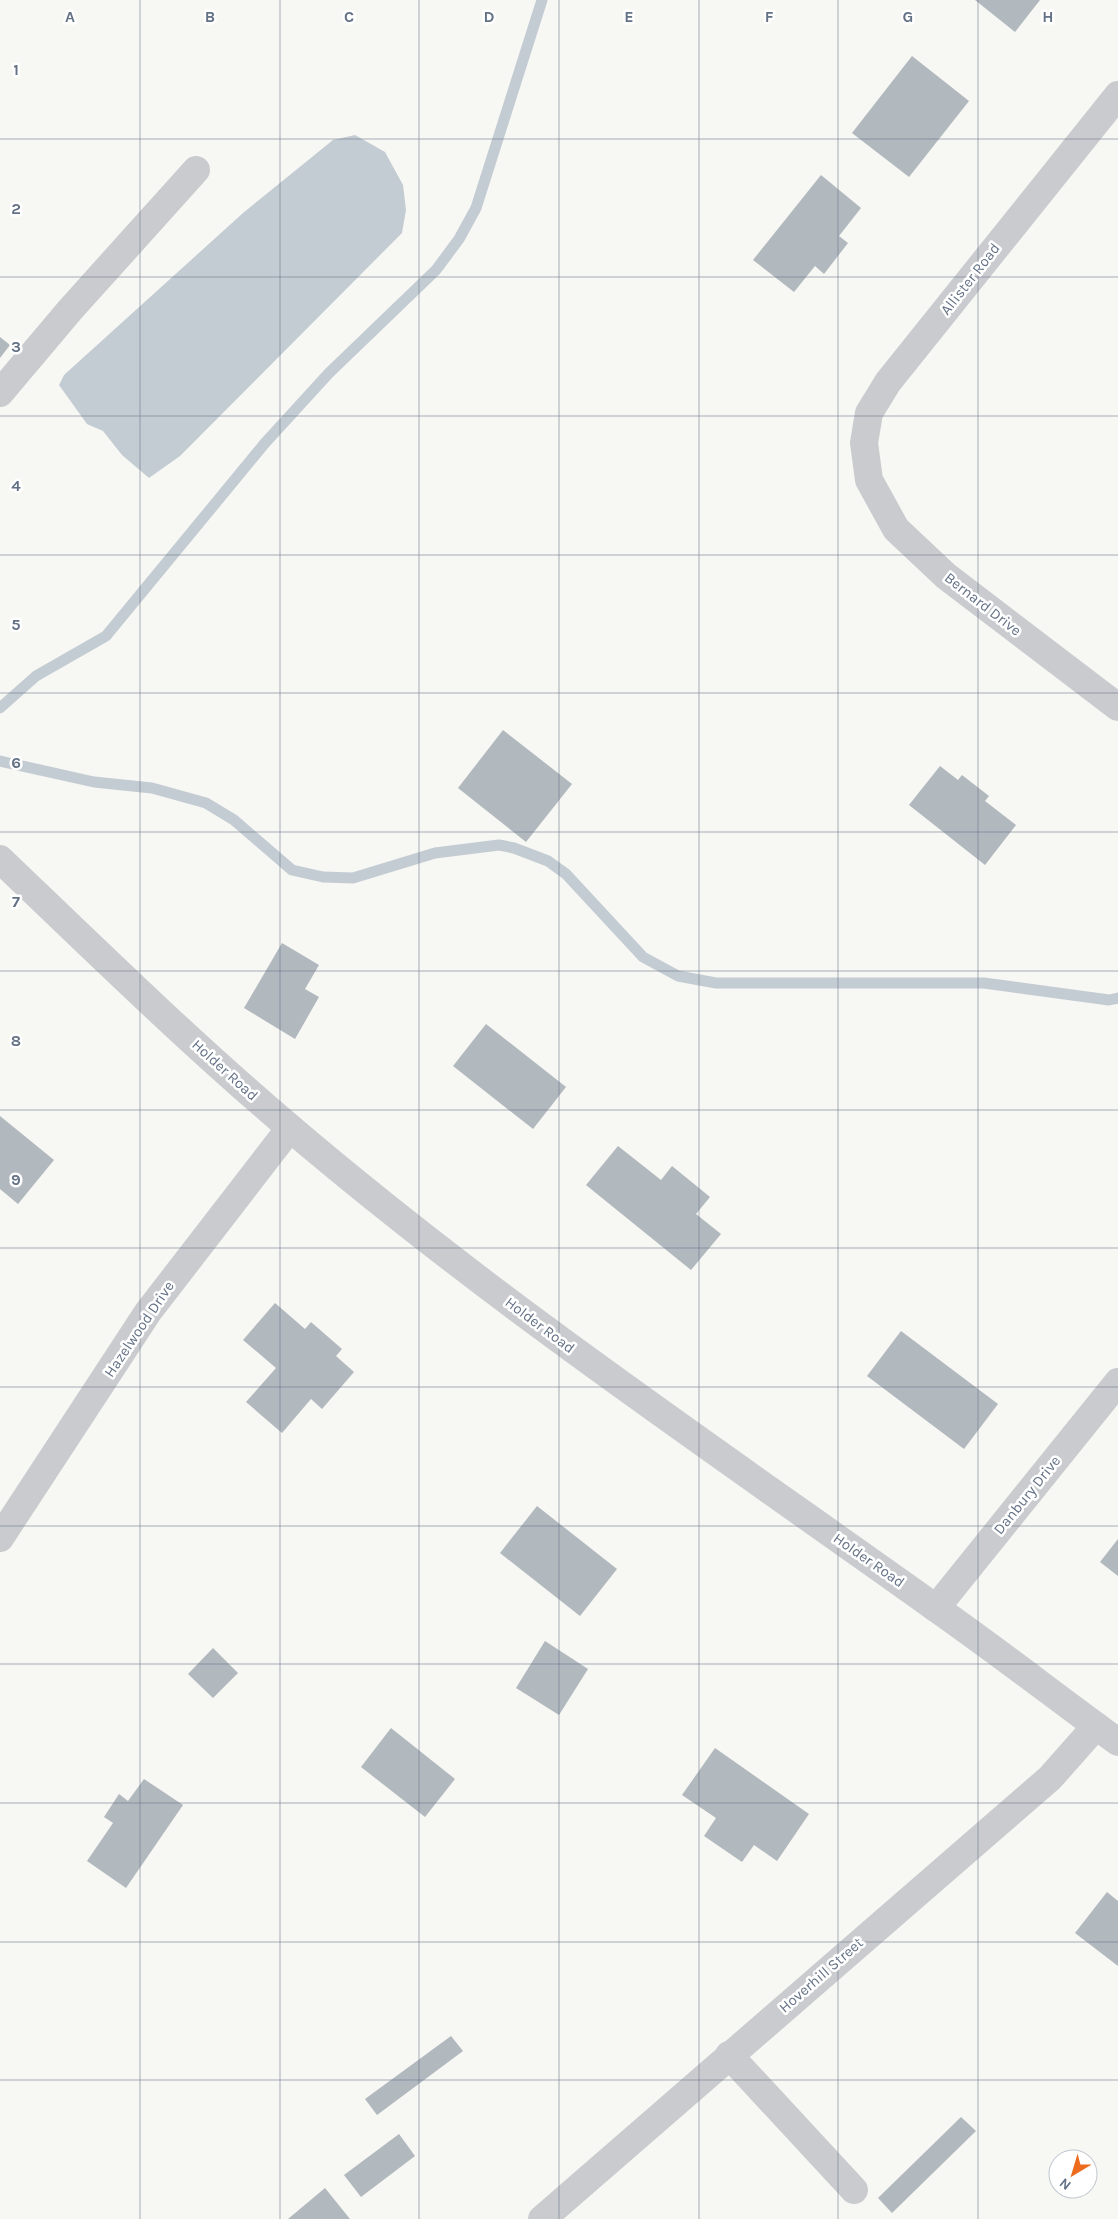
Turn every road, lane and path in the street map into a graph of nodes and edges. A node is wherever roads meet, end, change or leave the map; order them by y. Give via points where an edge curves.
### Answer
1 (1118, 95) edge
2 (196, 170) dead end
3 (0, 393) edge
4 (869, 480) joint
5 (1118, 707) edge
6 (0, 859) edge
7 (290, 1128) junction
8 (1118, 1382) edge
9 (0, 1538) edge
10 (936, 1608) junction
11 (1096, 1726) junction
12 (1118, 1742) edge
13 (729, 2055) junction
14 (854, 2190) dead end
15 (542, 2219) edge

1 - 4 street, Allister Road via 888,382 869,412 864,443
2 - 3 street
4 - 5 street, Bernard Drive via 896,529 946,576
6 - 7 street, Holder Road via 173,1024
7 - 9 street, Hazelwood Drive via 148,1312
7 - 10 street, Holder Road via 562,1342
8 - 10 street, Danbury Drive
10 - 11 street, Holder Road
11 - 12 street, Holder Road
11 - 13 street, Hoverhill Street via 1050,1778
13 - 14 street
13 - 15 street, Hoverhill Street

